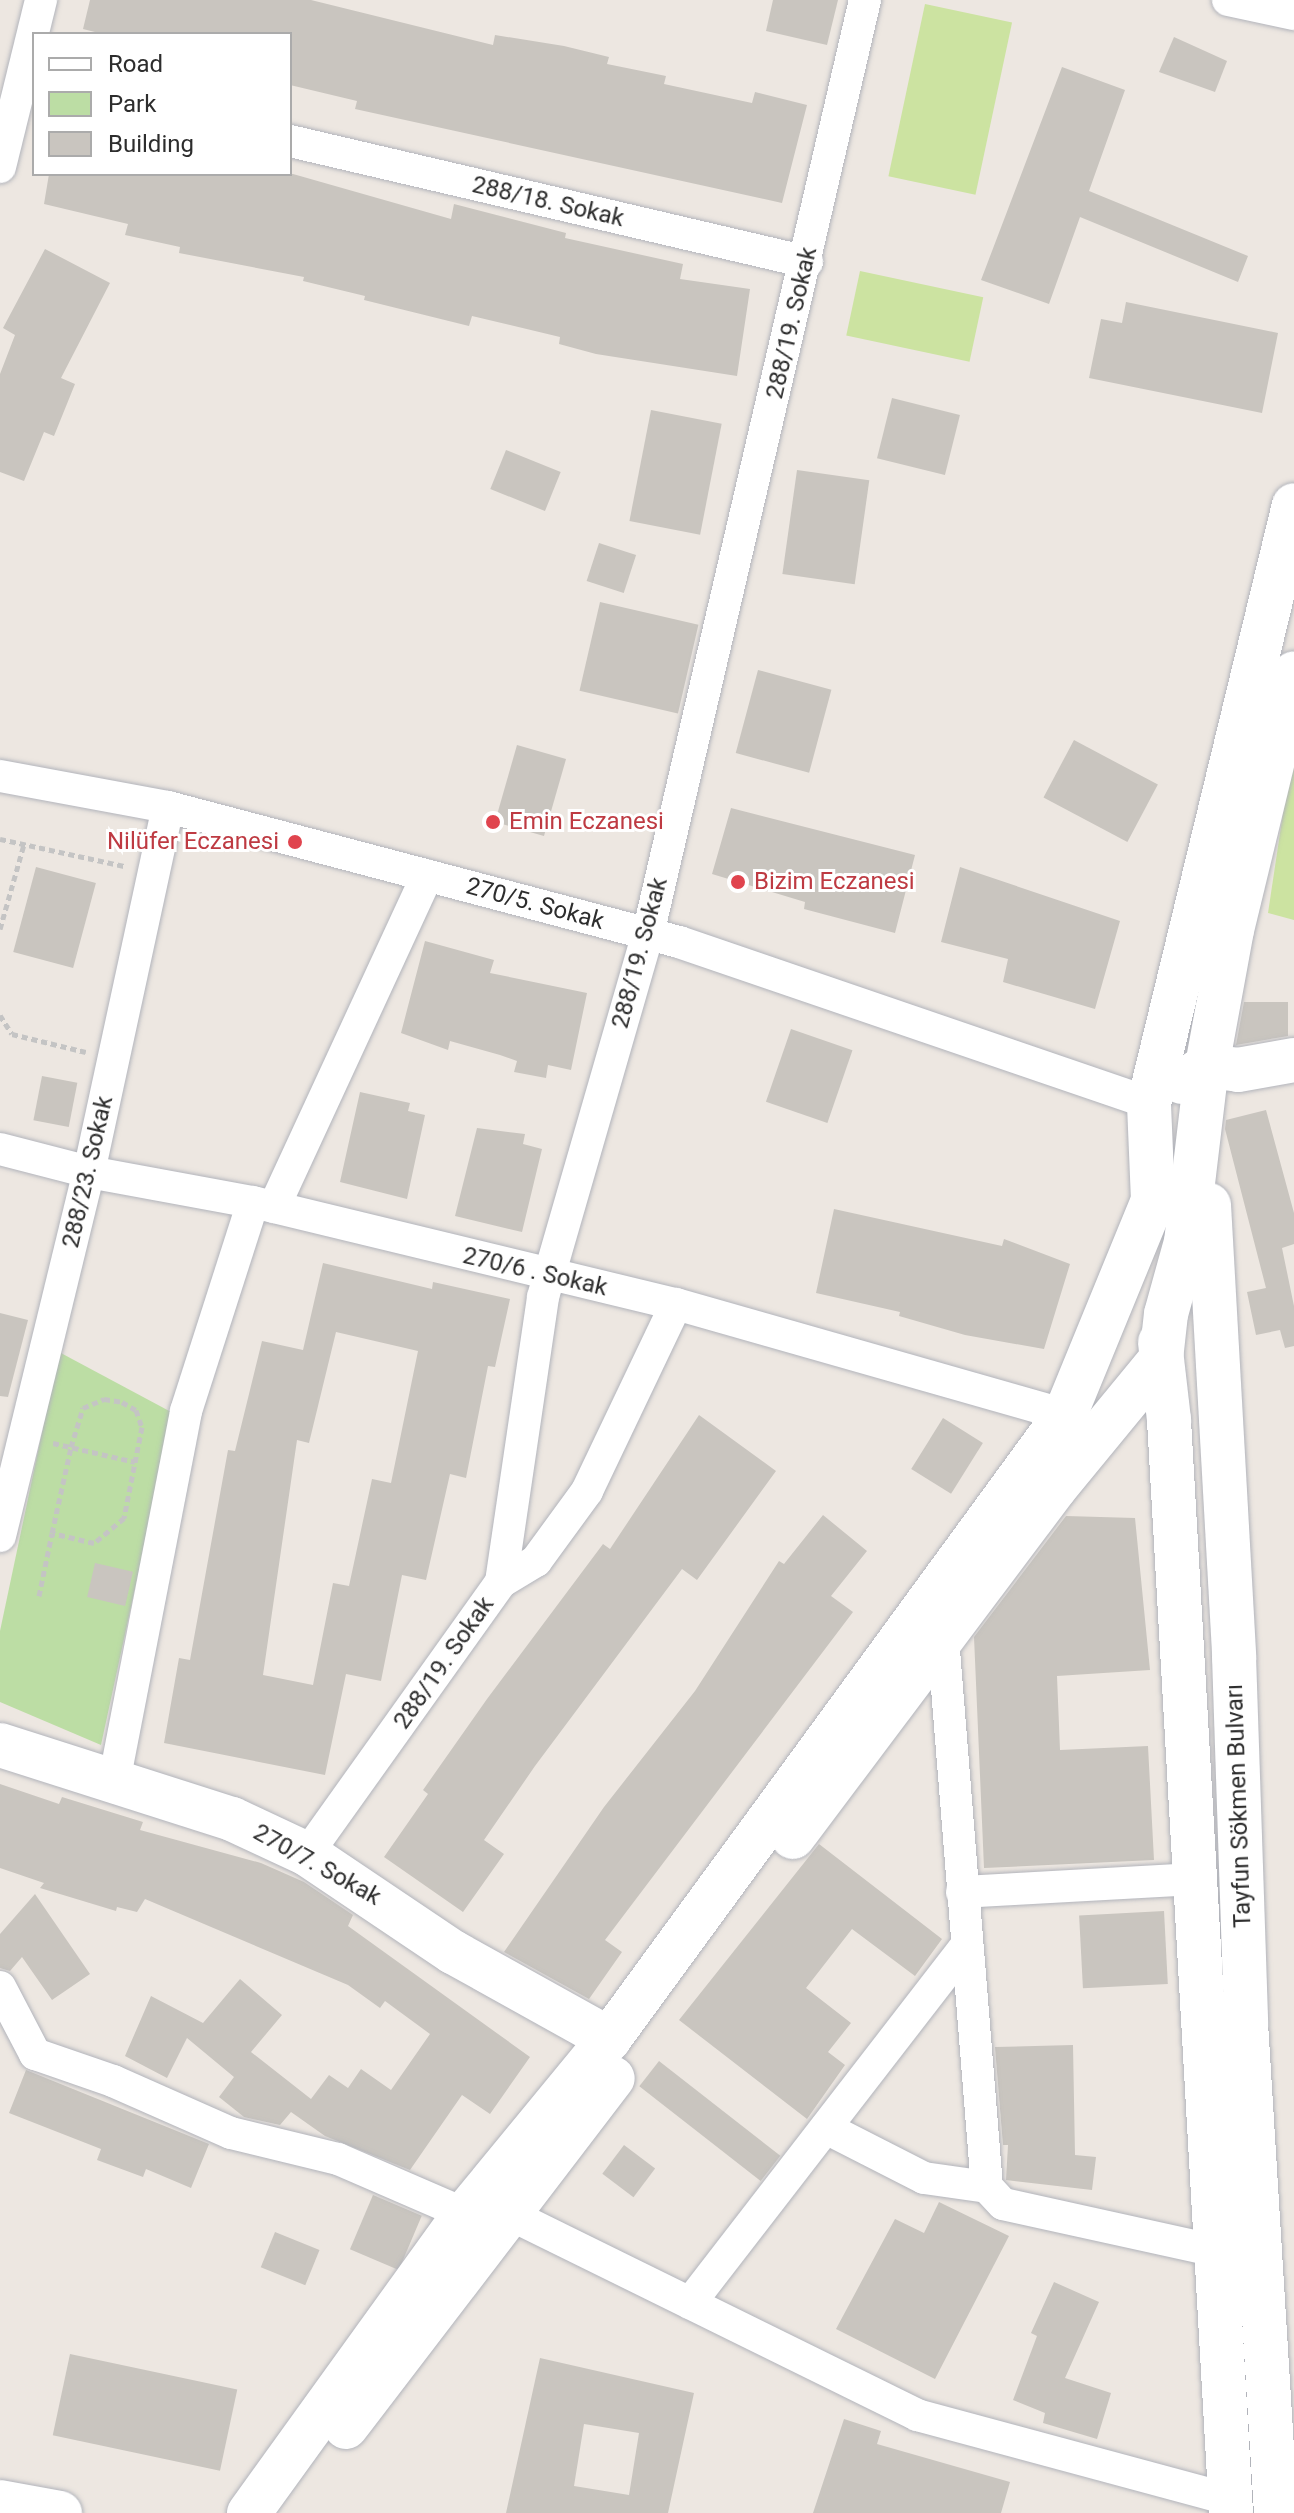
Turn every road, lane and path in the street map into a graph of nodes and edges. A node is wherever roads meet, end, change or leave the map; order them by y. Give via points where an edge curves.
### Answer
1 (41, 0) edge
2 (865, 0) edge
3 (1228, 0) edge
4 (1294, 14) edge
5 (19, 77) edge
6 (292, 141) edge
7 (0, 167) edge
8 (807, 262) junction
9 (1294, 505) edge
10 (1294, 673) edge
11 (0, 776) edge
12 (168, 807) junction
13 (0, 839) edge
14 (24, 844) junction
15 (131, 868) dead end
16 (427, 876) junction
17 (0, 929) edge
18 (648, 934) junction
19 (0, 1018) edge
20 (89, 1036) dead end
21 (86, 1052) junction
22 (1294, 1060) edge
23 (82, 1066) dead end
24 (1205, 1082) junction
25 (1149, 1103) junction
26 (0, 1149) edge
27 (89, 1172) junction
28 (1153, 1200) junction
29 (264, 1205) junction
30 (549, 1277) junction
31 (676, 1304) junction
32 (1161, 1359) junction
33 (1065, 1415) junction
34 (25, 1437) junction
35 (71, 1447) junction
36 (135, 1462) junction
37 (52, 1533) junction
38 (0, 1536) edge
39 (501, 1582) junction
40 (39, 1596) dead end
41 (943, 1638) junction
42 (0, 1745) edge
43 (114, 1782) junction
44 (307, 1854) junction
45 (1193, 1879) junction
46 (962, 1892) junction
47 (966, 1946) junction
48 (0, 1987) edge
49 (609, 2039) junction
50 (826, 2128) junction
51 (987, 2187) junction
52 (465, 2214) junction
53 (511, 2215) junction
54 (1216, 2251) junction
55 (690, 2303) junction
56 (0, 2502) edge
57 (1231, 2506) edge
58 (60, 2513) edge
59 (249, 2513) edge
60 (277, 2513) edge
61 (1276, 2513) edge

1 - 5 street
2 - 8 street, 288/19. Sokak
3 - 4 street
5 - 7 street
6 - 8 street, 288/18. Sokak
8 - 18 street, 288/19. Sokak
9 - 25 street, Tayfun Sökmen Bulvarı
10 - 24 street via 1232,930
11 - 12 street, 270/5. Sokak
12 - 16 street, 270/5. Sokak
12 - 27 street, 288/23. Sokak
13 - 14 path
14 - 15 path
14 - 17 path
16 - 18 street, 270/5. Sokak
16 - 29 street
18 - 25 street, 270/5. Sokak
18 - 30 street, 288/19. Sokak
19 - 21 path via 12,1034
20 - 21 path
21 - 23 path
22 - 24 street
24 - 25 street
24 - 32 street via 1186,1242 1166,1314
24 - 61 street, Tayfun Sökmen Bulvarı
25 - 28 street, Tayfun Sökmen Bulvarı
26 - 27 street, 270/6 . Sokak
27 - 29 street, 270/6 . Sokak
27 - 34 street, 288/23. Sokak
28 - 32 street, Tayfun Sökmen Bulvarı
28 - 33 street
29 - 30 street, 270/6 . Sokak
29 - 43 street via 186,1411
30 - 31 street, 270/6 . Sokak
30 - 39 street, 288/19. Sokak
31 - 33 street, 270/6 . Sokak
31 - 39 street via 587,1491 536,1561
32 - 41 street
32 - 45 street, Tayfun Sökmen Bulvarı via 1169,1420
33 - 49 street
34 - 35 path
34 - 38 street, 288/23. Sokak
35 - 36 path
35 - 36 path via 83,1408 104,1399 122,1402 136,1410 142,1427
35 - 37 path
36 - 37 path via 124,1518 108,1535 94,1543
37 - 40 path
39 - 44 street, 288/19. Sokak
41 - 46 street
41 - 53 street
42 - 43 street, 270/7. Sokak
43 - 44 street, 270/7. Sokak via 232,1819
44 - 49 street, 270/7. Sokak via 453,1952
45 - 46 street
45 - 54 street, Tayfun Sökmen Bulvarı
46 - 47 street
47 - 50 street
47 - 51 street
48 - 52 street via 35,2054 113,2081 231,2133 338,2159
49 - 52 street
50 - 51 street via 924,2178
50 - 55 street
51 - 54 street via 1003,2204
52 - 59 street
53 - 55 street
53 - 60 street
54 - 57 street, Tayfun Sökmen Bulvarı
55 - 57 street via 917,2415
56 - 58 street

